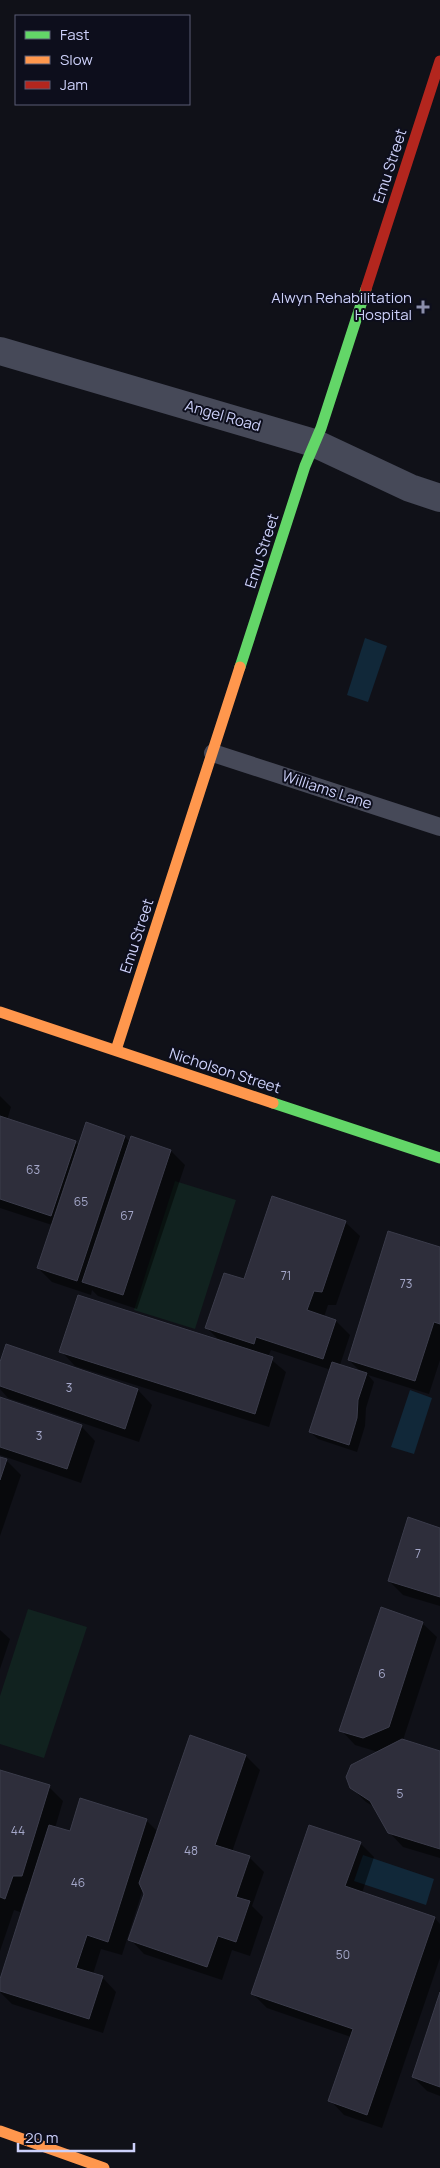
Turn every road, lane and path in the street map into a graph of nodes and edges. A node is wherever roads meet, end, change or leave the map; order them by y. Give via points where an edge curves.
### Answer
1 (440, 61) edge
2 (0, 351) edge
3 (314, 443) junction
4 (440, 498) edge
5 (213, 753) junction
6 (440, 827) edge
7 (0, 1012) edge
8 (116, 1050) junction
9 (440, 1158) edge
10 (0, 2131) edge
11 (104, 2168) edge

1 - 3 street, Emu Street
2 - 3 street, Angel Road
3 - 4 street, Angel Road via 410,488
3 - 5 street, Emu Street
5 - 6 lane, Williams Lane
5 - 8 street, Emu Street
7 - 8 street, Nicholson Street
8 - 9 street, Nicholson Street
10 - 11 street

